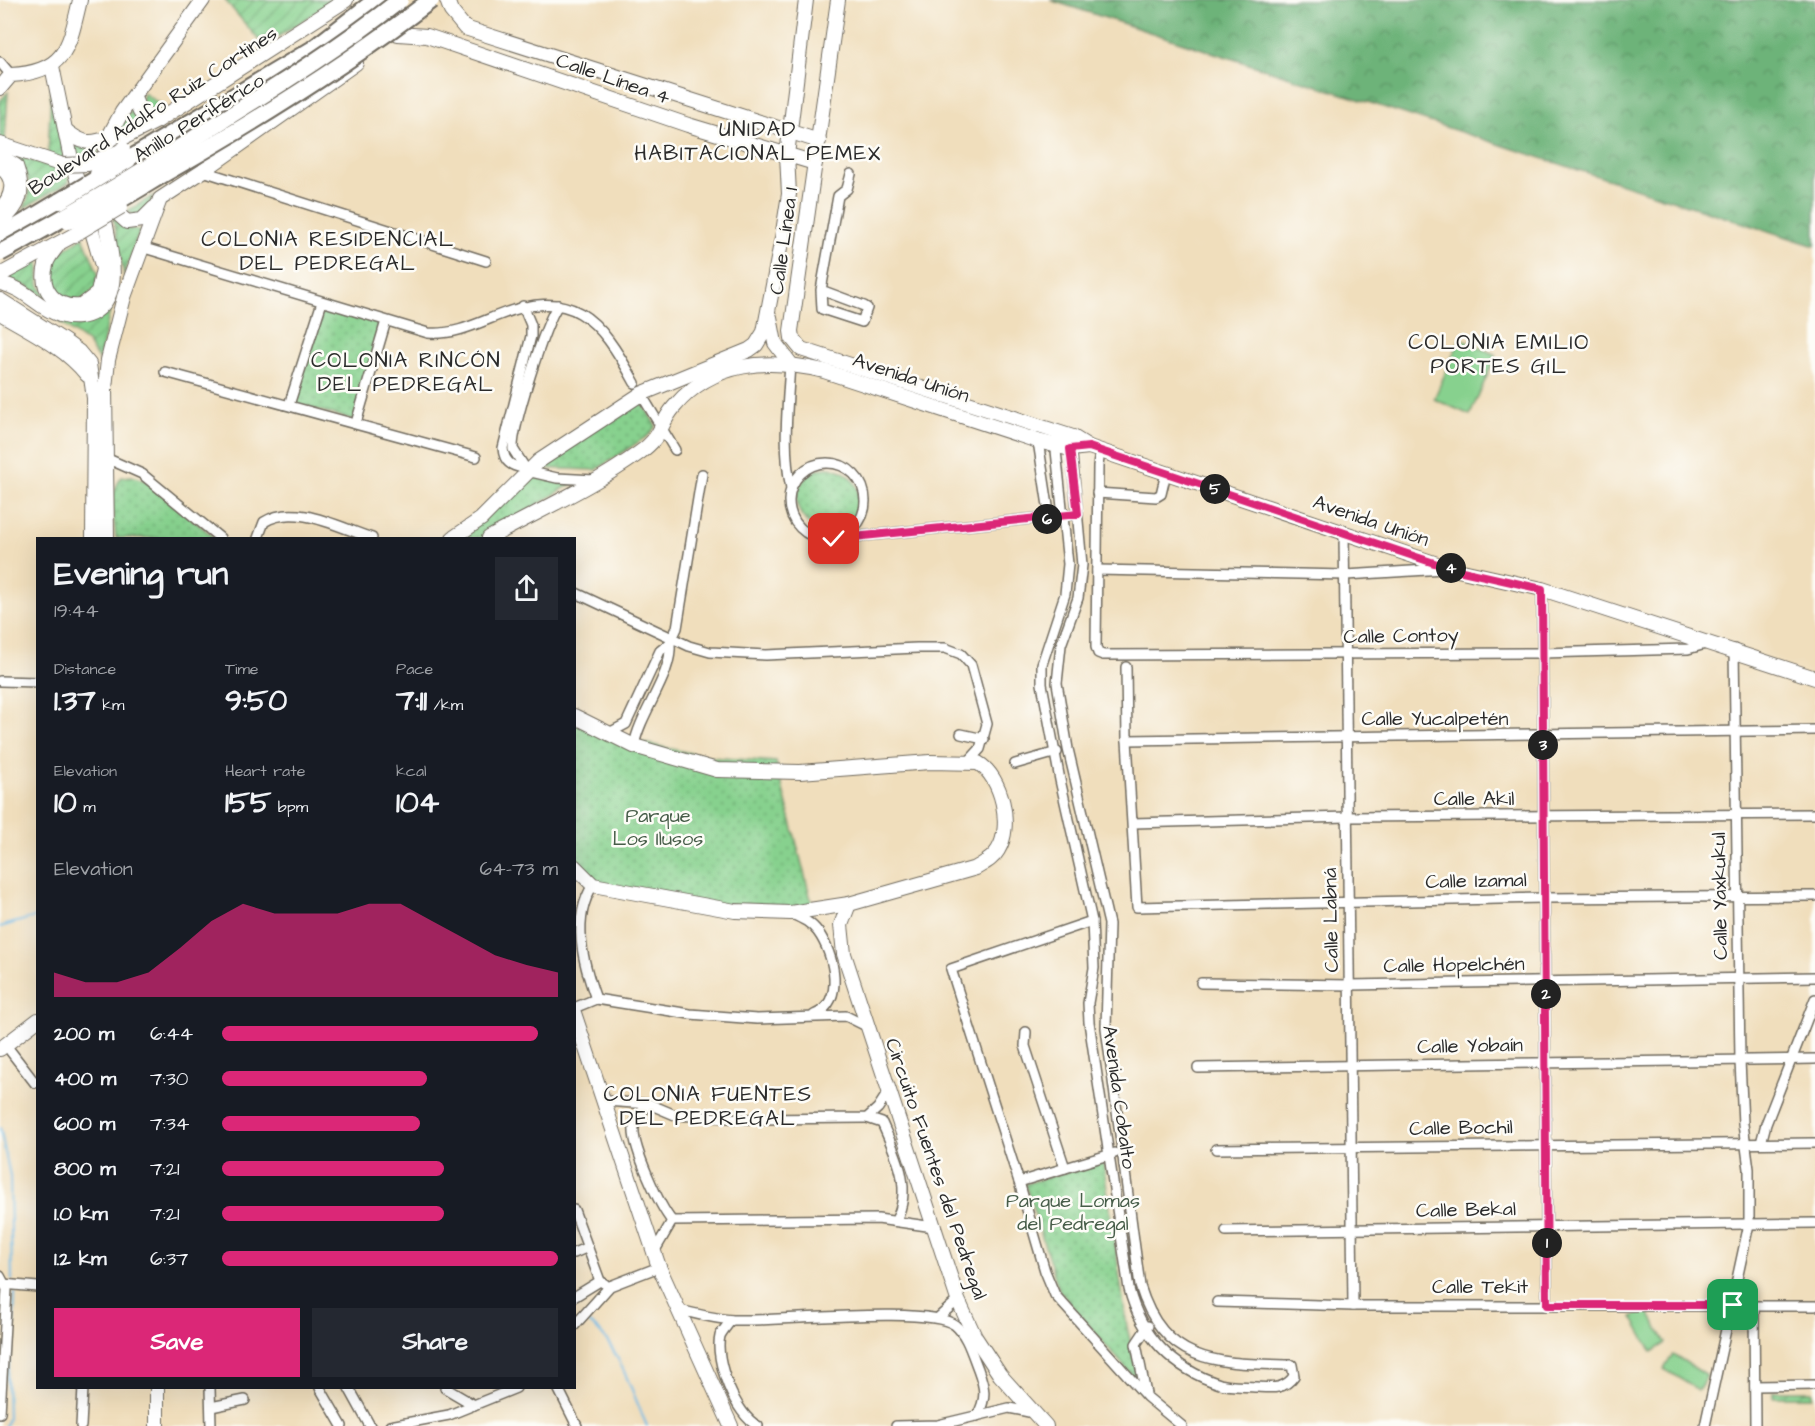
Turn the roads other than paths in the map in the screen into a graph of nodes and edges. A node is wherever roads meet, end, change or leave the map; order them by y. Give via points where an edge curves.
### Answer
1 (80, 0) edge
2 (203, 0) edge
3 (346, 0) edge
4 (351, 0) edge
5 (376, 0) edge
6 (387, 0) edge
7 (400, 0) edge
8 (411, 0) edge
9 (431, 0) edge
10 (440, 0) edge
11 (447, 0) edge
12 (806, 0) edge
13 (838, 0) edge
14 (398, 33) junction
15 (0, 62) edge
16 (358, 62) junction
17 (51, 66) junction
18 (11, 75) junction
19 (0, 88) edge
20 (134, 98) junction
21 (157, 121) junction
22 (65, 130) junction
23 (790, 131) junction
24 (108, 138) junction
25 (819, 141) junction
26 (0, 144) edge
27 (122, 154) junction
28 (787, 155) junction
29 (0, 156) edge
30 (815, 163) junction
31 (0, 167) edge
32 (203, 171) junction
33 (850, 174) dead end
34 (139, 188) junction
35 (160, 199) junction
36 (58, 200) junction
37 (0, 209) edge
38 (0, 225) edge
39 (66, 227) junction
40 (107, 235) junction
41 (0, 237) edge
42 (782, 238) junction
43 (0, 243) edge
44 (804, 243) junction
45 (58, 245) junction
46 (141, 247) junction
47 (0, 253) edge
48 (486, 261) dead end
49 (3, 278) edge
50 (821, 290) junction
51 (124, 297) junction
52 (0, 300) edge
53 (322, 302) junction
54 (558, 305) junction
55 (523, 306) junction
56 (769, 310) junction
57 (0, 313) edge
58 (386, 321) junction
59 (796, 344) joint
60 (790, 363) junction
61 (165, 372) dead end
62 (526, 378) junction
63 (92, 381) junction
64 (105, 388) junction
65 (638, 388) junction
66 (289, 405) junction
67 (357, 423) junction
68 (663, 428) junction
69 (1056, 439) junction
70 (1038, 441) junction
71 (1071, 443) junction
72 (1095, 449) junction
73 (675, 450) dead end
74 (476, 457) dead end
75 (106, 458) junction
76 (525, 470) junction
77 (1166, 473) junction
78 (702, 474) dead end
79 (603, 479) junction
80 (791, 488) junction
81 (1097, 493) junction
82 (1078, 514) junction
83 (1064, 517) junction
84 (1050, 519) junction
85 (1344, 533) junction
86 (93, 537) edge
87 (107, 537) edge
88 (219, 537) edge
89 (258, 537) edge
90 (369, 537) edge
91 (454, 537) edge
92 (491, 537) edge
93 (834, 539) junction
94 (1449, 568) junction
95 (1097, 570) junction
96 (1346, 575) junction
97 (1542, 589) junction
98 (576, 593) edge
99 (671, 641) junction
100 (1711, 642) junction
101 (1734, 649) junction
102 (1542, 653) junction
103 (1347, 655) junction
104 (1126, 667) dead end
105 (1815, 678) edge
106 (0, 681) edge
107 (36, 682) edge
108 (576, 717) edge
109 (1815, 730) edge
110 (1736, 732) junction
111 (609, 733) junction
112 (961, 734) dead end
113 (1543, 736) junction
114 (1347, 737) junction
115 (984, 740) junction
116 (1127, 740) junction
117 (634, 746) junction
118 (1068, 749) junction
119 (1054, 753) junction
120 (969, 761) junction
121 (1015, 764) dead end
122 (1815, 814) edge
123 (1737, 815) junction
124 (1545, 816) junction
125 (1348, 817) junction
126 (1133, 823) junction
127 (576, 868) edge
128 (593, 885) junction
129 (1815, 896) edge
130 (1738, 897) junction
131 (1545, 898) junction
132 (1349, 902) junction
133 (849, 904) junction
134 (790, 913) junction
135 (1092, 921) junction
136 (1815, 977) edge
137 (1740, 980) junction
138 (1546, 981) junction
139 (1202, 983) dead end
140 (1350, 985) junction
141 (596, 999) junction
142 (1815, 999) edge
143 (576, 1007) edge
144 (813, 1016) junction
145 (576, 1019) edge
146 (36, 1021) edge
147 (868, 1027) junction
148 (1026, 1032) dead end
149 (3, 1046) edge
150 (1792, 1059) junction
151 (1815, 1059) edge
152 (1740, 1061) junction
153 (1546, 1063) junction
154 (1351, 1066) junction
155 (1198, 1068) dead end
156 (36, 1082) edge
157 (889, 1091) junction
158 (605, 1101) junction
159 (649, 1104) junction
160 (867, 1118) junction
161 (1746, 1143) junction
162 (1761, 1143) junction
163 (1815, 1143) edge
164 (1545, 1144) junction
165 (1352, 1148) junction
166 (1216, 1149) dead end
167 (1122, 1152) junction
168 (1109, 1154) junction
169 (1065, 1168) junction
170 (1019, 1182) junction
171 (576, 1215) edge
172 (896, 1220) junction
173 (672, 1221) junction
174 (1815, 1223) edge
175 (1749, 1224) junction
176 (934, 1227) junction
177 (1547, 1227) junction
178 (1353, 1229) junction
179 (1226, 1231) dead end
180 (588, 1247) junction
181 (576, 1252) edge
182 (654, 1252) junction
183 (659, 1267) junction
184 (2, 1281) edge
185 (600, 1281) junction
186 (610, 1286) junction
187 (36, 1287) edge
188 (577, 1295) edge
189 (958, 1300) junction
190 (1217, 1302) dead end
191 (1547, 1305) junction
192 (1733, 1305) junction
193 (1353, 1306) junction
194 (1754, 1306) junction
195 (1815, 1306) edge
196 (679, 1310) junction
197 (939, 1317) junction
198 (731, 1320) junction
199 (1154, 1321) junction
200 (576, 1324) edge
201 (1143, 1329) junction
202 (1755, 1386) junction
203 (1815, 1386) edge
204 (83, 1389) edge
205 (157, 1389) edge
206 (210, 1389) edge
207 (321, 1389) edge
208 (351, 1389) edge
209 (447, 1389) edge
210 (514, 1389) edge
211 (558, 1389) edge
212 (1147, 1397) junction
213 (244, 1400) dead end
214 (474, 1405) junction
215 (211, 1407) junction
216 (0, 1413) edge
217 (1036, 1414) junction
218 (977, 1416) junction
219 (426, 1423) edge
220 (81, 1426) edge
221 (157, 1426) edge
222 (211, 1426) edge
223 (342, 1426) edge
224 (370, 1426) edge
225 (390, 1426) edge
226 (577, 1426) edge
227 (731, 1426) edge
228 (758, 1426) edge
229 (897, 1426) edge
230 (1046, 1426) edge
231 (1181, 1426) edge
232 (1705, 1426) edge
233 (1755, 1426) edge

1 - 17 street via 66,49
2 - 20 street
3 - 21 street
4 - 27 street, Boulevard Adolfo Ruiz Cortines via 302,39
5 - 27 highway, Anillo Periférico via 313,50
6 - 43 highway via 336,40 228,110
7 - 39 highway, bridge via 347,42
8 - 34 highway, Anillo Periférico via 341,54
9 - 39 highway, bridge via 390,32 195,156
10 - 14 street
11 - 23 street, Calle Línea 4 via 465,28
12 - 23 street, Calle Línea 1
13 - 25 street, Calle Línea 1
14 - 16 street
14 - 28 street, Calle Línea 4 via 427,36
15 - 18 street
16 - 32 street
16 - 34 street
17 - 18 street via 34,73
17 - 22 street
18 - 19 street
20 - 21 street via 140,112
20 - 24 street
21 - 35 street via 115,142 110,150 118,214 122,219 135,223 142,220
22 - 24 street via 87,143
22 - 45 street via 104,269 98,293 81,306 61,304 46,289 46,263
23 - 25 street, Calle Línea 4
23 - 28 street, Calle Línea 1
24 - 40 street via 101,179
25 - 30 street, Calle Línea 1
26 - 27 street, Boulevard Adolfo Ruiz Cortines, bridge via 63,165 82,165
27 - 36 highway, Anillo Periférico, bridge
28 - 30 street, Calle Línea 4
28 - 42 street, Calle Línea 1 via 789,194
29 - 38 street via 16,166 22,192 13,211
30 - 44 street, Calle Línea 1
31 - 37 street via 12,184 7,203
32 - 35 street
32 - 48 street
33 - 50 street via 847,189 838,196
34 - 39 highway, Anillo Periférico, bridge
35 - 46 street
36 - 38 street, Boulevard Adolfo Ruiz Cortines
36 - 41 highway, Anillo Periférico
39 - 45 street
39 - 47 highway, bridge
39 - 49 highway, Anillo Periférico
40 - 49 street via 113,280 107,298 92,313 82,317 60,315
40 - 51 street via 115,246
42 - 44 street via 793,237
42 - 56 street, Calle Línea 1
44 - 59 street, Calle Línea 1 via 791,331
45 - 49 street
46 - 51 street
46 - 53 street
49 - 64 street via 85,348
50 - 50 street via 822,309 862,322 867,308
51 - 64 street
52 - 63 street via 79,352 88,364
53 - 58 street
53 - 66 street
54 - 55 street
54 - 62 street via 549,318
54 - 65 street via 583,313 596,325
55 - 58 street via 443,334
55 - 62 street via 531,325
56 - 60 street via 775,343
56 - 65 street via 756,345
57 - 63 street via 50,343 79,365
58 - 67 street
59 - 69 street, Avenida Unión via 809,352
60 - 68 street, Avenida Unión via 752,364 701,381 672,409
60 - 70 street, Avenida Unión
60 - 80 street via 787,407
61 - 66 street
62 - 76 street via 502,448 509,464
63 - 86 street
64 - 75 street
65 - 68 street
65 - 76 street
66 - 67 street
67 - 74 street
68 - 73 street
68 - 79 street, Avenida Unión via 655,442
69 - 70 street, Avenida Unión
69 - 71 street, Avenida Unión
69 - 83 street, Avenida Cobalto
70 - 84 street
71 - 72 street, Avenida Unión
71 - 82 street, Avenida Cobalto
72 - 77 street, Avenida Unión
72 - 81 street
75 - 87 street
75 - 88 street via 142,474
76 - 79 street via 577,480
76 - 91 street via 490,511
77 - 81 street via 1161,494 1156,497
77 - 85 street, Avenida Unión
78 - 99 street via 677,628
79 - 92 street, Avenida Unión
80 - 93 street via 790,511 802,530
80 - 93 street via 808,468 820,464 846,468 856,477 863,488 863,514 851,530
81 - 95 street
82 - 83 street
82 - 118 street, Avenida Cobalto via 1082,565 1078,598 1058,663 1060,709
83 - 84 street
83 - 119 street, Avenida Cobalto via 1068,564 1065,594 1042,664 1045,711
84 - 93 street
85 - 94 street, Avenida Unión
85 - 96 street, Calle Labná
89 - 90 street via 264,522 283,513
94 - 96 street
94 - 97 street, Avenida Unión
95 - 96 street
95 - 103 street, Calle Contoy via 1096,647 1103,655
96 - 103 street, Calle Labná
97 - 100 street, Avenida Unión
97 - 102 street
98 - 99 street
99 - 111 street via 660,651 626,724
99 - 115 street via 735,655 945,648 961,654 971,664 985,707
99 - 117 street via 671,657 637,728
100 - 101 street, Avenida Unión
100 - 102 street, Calle Contoy via 1688,649
101 - 105 street, Avenida Unión
101 - 110 street, Calle Yaxkukul
102 - 103 street, Calle Contoy
102 - 113 street
103 - 114 street, Calle Labná
104 - 116 street
106 - 107 street
108 - 111 street
109 - 110 street, Calle Yucalpetén
110 - 113 street, Calle Yucalpetén
110 - 123 street, Calle Yaxkukul
111 - 117 street
112 - 115 street
113 - 114 street, Calle Yucalpetén
113 - 124 street
114 - 116 street, Calle Yucalpetén
114 - 125 street, Calle Labná
115 - 120 street
116 - 126 street
117 - 120 street via 717,770 756,773
118 - 119 street
118 - 167 street, Avenida Cobalto via 1109,924 1106,1028
119 - 121 street
119 - 135 street, Avenida Cobalto
120 - 133 street via 986,768 996,785 1005,826 998,850 990,860 976,868
122 - 123 street, Calle Akil
123 - 124 street, Calle Akil
123 - 130 street, Calle Yaxkukul
124 - 125 street, Calle Akil
124 - 131 street
125 - 126 street, Calle Akil
125 - 132 street, Calle Labná
126 - 132 street, Calle Izamal via 1137,907
127 - 128 street
128 - 134 street via 735,911
128 - 141 street via 584,899 581,950
129 - 130 street, Calle Izamal
130 - 131 street, Calle Izamal
130 - 137 street, Calle Yaxkukul
131 - 132 street, Calle Izamal
131 - 138 street
132 - 140 street, Calle Labná
133 - 134 street
133 - 147 street, Circuito Fuentes del Pedregal via 840,934
134 - 144 street via 820,933 835,982 830,1003
135 - 168 street, Avenida Cobalto via 1094,968 1089,1022
135 - 170 street via 951,969
136 - 137 street, Calle Hopelchén
137 - 138 street, Calle Hopelchén
137 - 152 street, Calle Yaxkukul
138 - 140 street, Calle Hopelchén
138 - 153 street
139 - 140 street, Calle Hopelchén
140 - 154 street, Calle Labná
141 - 143 street
141 - 144 street via 757,1019
142 - 150 street
144 - 147 street via 846,1016
145 - 158 street
146 - 149 street
147 - 157 street, Circuito Fuentes del Pedregal
148 - 169 street via 1025,1046
149 - 156 street
150 - 151 street, Calle Yobaín
150 - 152 street, Calle Yobaín
150 - 162 street
152 - 153 street, Calle Yobaín
152 - 161 street, Calle Yaxkukul
153 - 154 street, Calle Yobaín
153 - 164 street
154 - 155 street, Calle Yobaín
154 - 165 street, Calle Labná
157 - 160 street
157 - 176 street, Circuito Fuentes del Pedregal
158 - 159 street
158 - 182 street
159 - 160 street via 675,1114 747,1119
159 - 173 street via 638,1117 634,1137 658,1203
160 - 172 street via 882,1123 898,1158 904,1187 903,1206
161 - 162 street, Calle Bochil
161 - 164 street, Calle Bochil
161 - 175 street, Calle Yaxkukul
162 - 163 street, Calle Bochil
164 - 165 street, Calle Bochil
164 - 177 street
165 - 166 street, Calle Bochil
165 - 178 street, Calle Labná
167 - 168 street
167 - 199 street, Avenida Cobalto via 1140,1286
168 - 169 street
168 - 201 street, Avenida Cobalto via 1129,1289
169 - 170 street
170 - 212 street via 1055,1295
171 - 180 street
172 - 173 street
172 - 176 street
173 - 182 street
174 - 175 street, Calle Bekal
175 - 177 street, Calle Bekal
175 - 192 street, Calle Yaxkukul
176 - 189 street, Circuito Fuentes del Pedregal
177 - 178 street, Calle Bekal
177 - 191 street
178 - 179 street, Calle Bekal
178 - 193 street, Calle Labná
180 - 181 street
180 - 185 street
182 - 183 street
183 - 186 street
183 - 196 street
184 - 187 street
184 - 216 street
185 - 186 street
185 - 188 street
186 - 200 street
189 - 197 street
189 - 217 street, Circuito Fuentes del Pedregal via 975,1337 1000,1375
190 - 193 street, Calle Tekit
191 - 192 street, Calle Tekit
191 - 193 street, Calle Tekit
192 - 194 street, Calle Tekit
192 - 232 street, Calle Yaxkukul
194 - 195 street, Calle Tekit
194 - 202 street
196 - 198 street
196 - 227 street
197 - 198 street
197 - 218 street via 963,1334 984,1386 985,1402
198 - 228 street via 720,1336 722,1370 736,1403
199 - 201 street
199 - 201 street, Avenida Cobalto via 1198,1356 1224,1363 1292,1365 1293,1377 1288,1385 1276,1388 1222,1385 1190,1371
201 - 212 street via 1136,1344
202 - 203 street
202 - 233 street
204 - 220 street
205 - 221 street
206 - 215 street
207 - 223 street
208 - 224 street
209 - 214 street
210 - 214 street
211 - 226 street
212 - 231 street
213 - 215 street
214 - 219 street
215 - 222 street
217 - 218 street via 1009,1408
217 - 230 street, Circuito Fuentes del Pedregal
218 - 229 street via 938,1425
219 - 225 street

